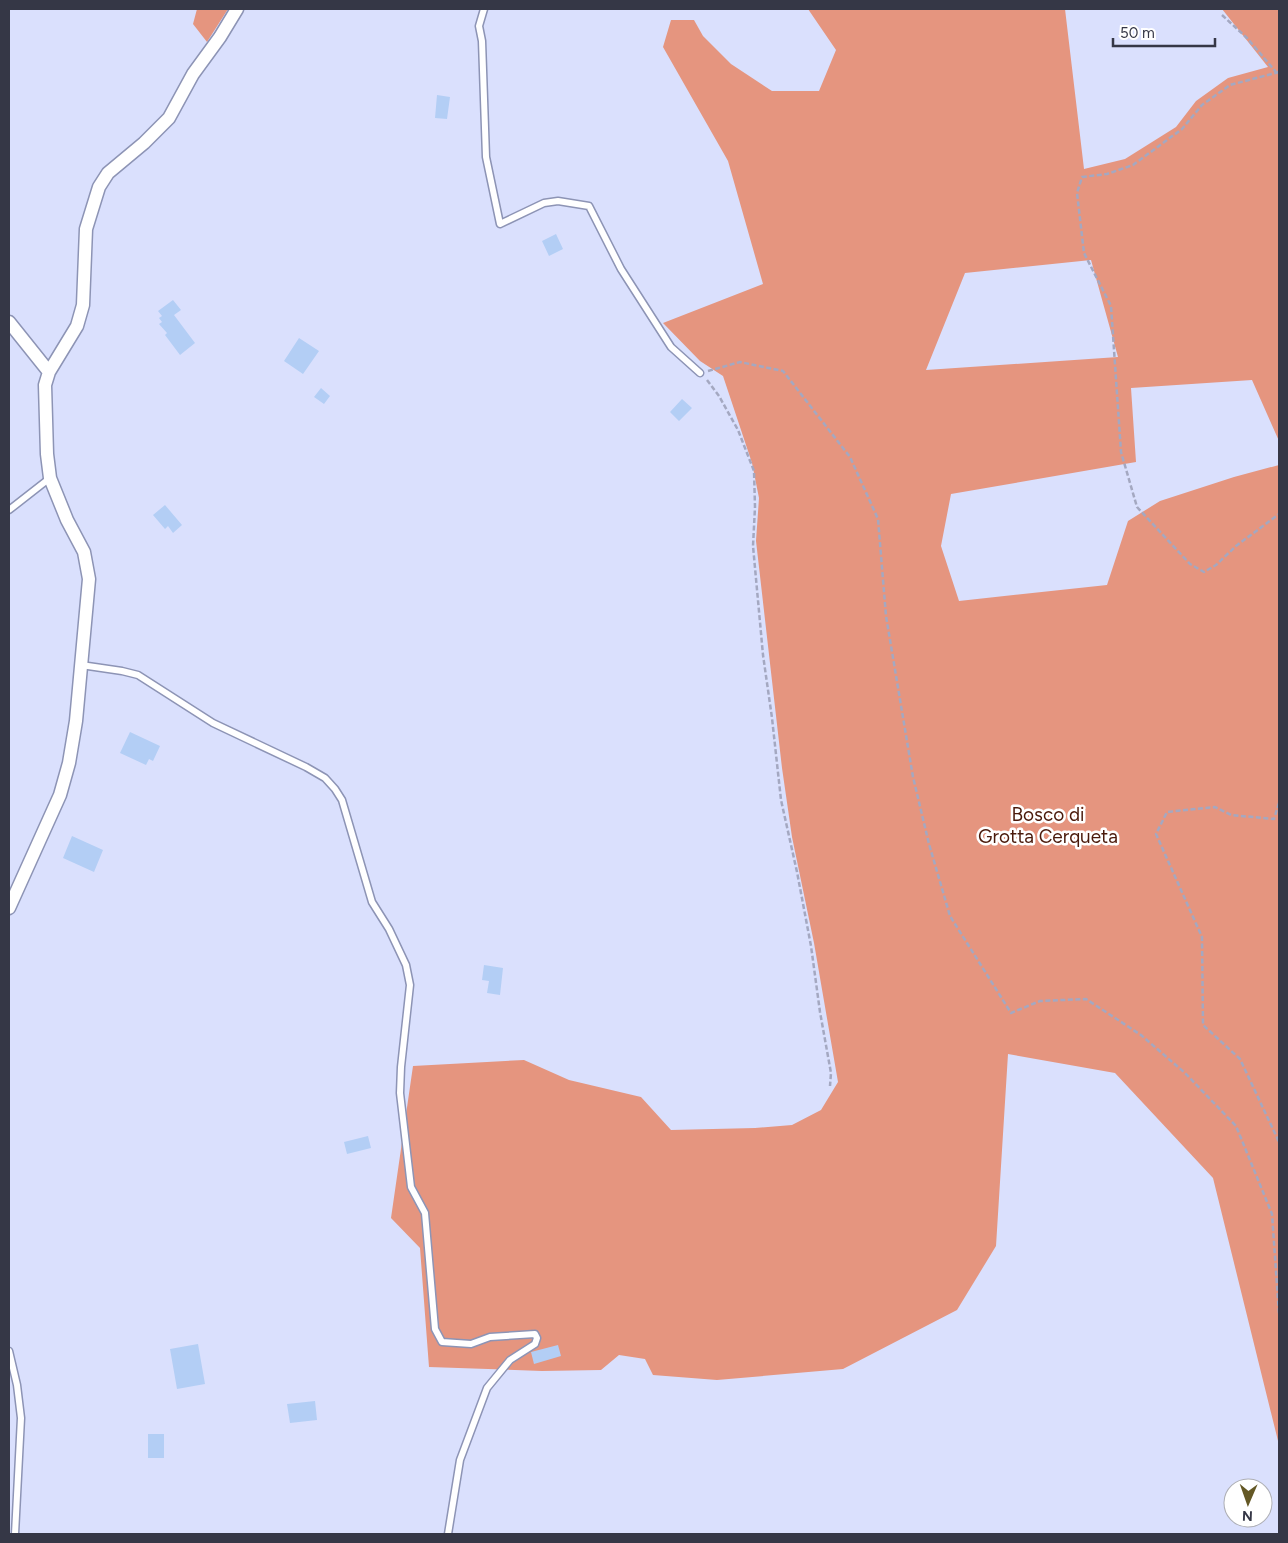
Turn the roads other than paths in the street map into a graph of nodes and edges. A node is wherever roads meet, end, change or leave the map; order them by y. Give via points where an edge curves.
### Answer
1 (237, 9) edge
2 (484, 9) edge
3 (9, 322) edge
4 (49, 372) junction
5 (700, 373) road end
6 (50, 478) junction
7 (9, 510) edge
8 (81, 665) junction
9 (9, 908) edge
10 (9, 1351) edge
11 (15, 1534) edge
12 (448, 1534) edge

1 - 4 street via 193,74 169,118 108,172 99,187 86,230 82,305 73,332
2 - 5 lane via 479,26 486,157 500,224 544,203 589,206 621,269 671,347
3 - 4 street
4 - 6 street via 46,385
6 - 7 lane
6 - 8 street via 87,562 89,578
8 - 9 street via 76,721 62,787
8 - 12 lane via 138,675 212,723 325,778 342,800 372,902 406,966 410,985 400,1093 411,1187 425,1214 435,1329 442,1342 471,1344 490,1336 535,1334 537,1338 535,1344 510,1360 487,1388 460,1460
10 - 11 lane via 21,1418

